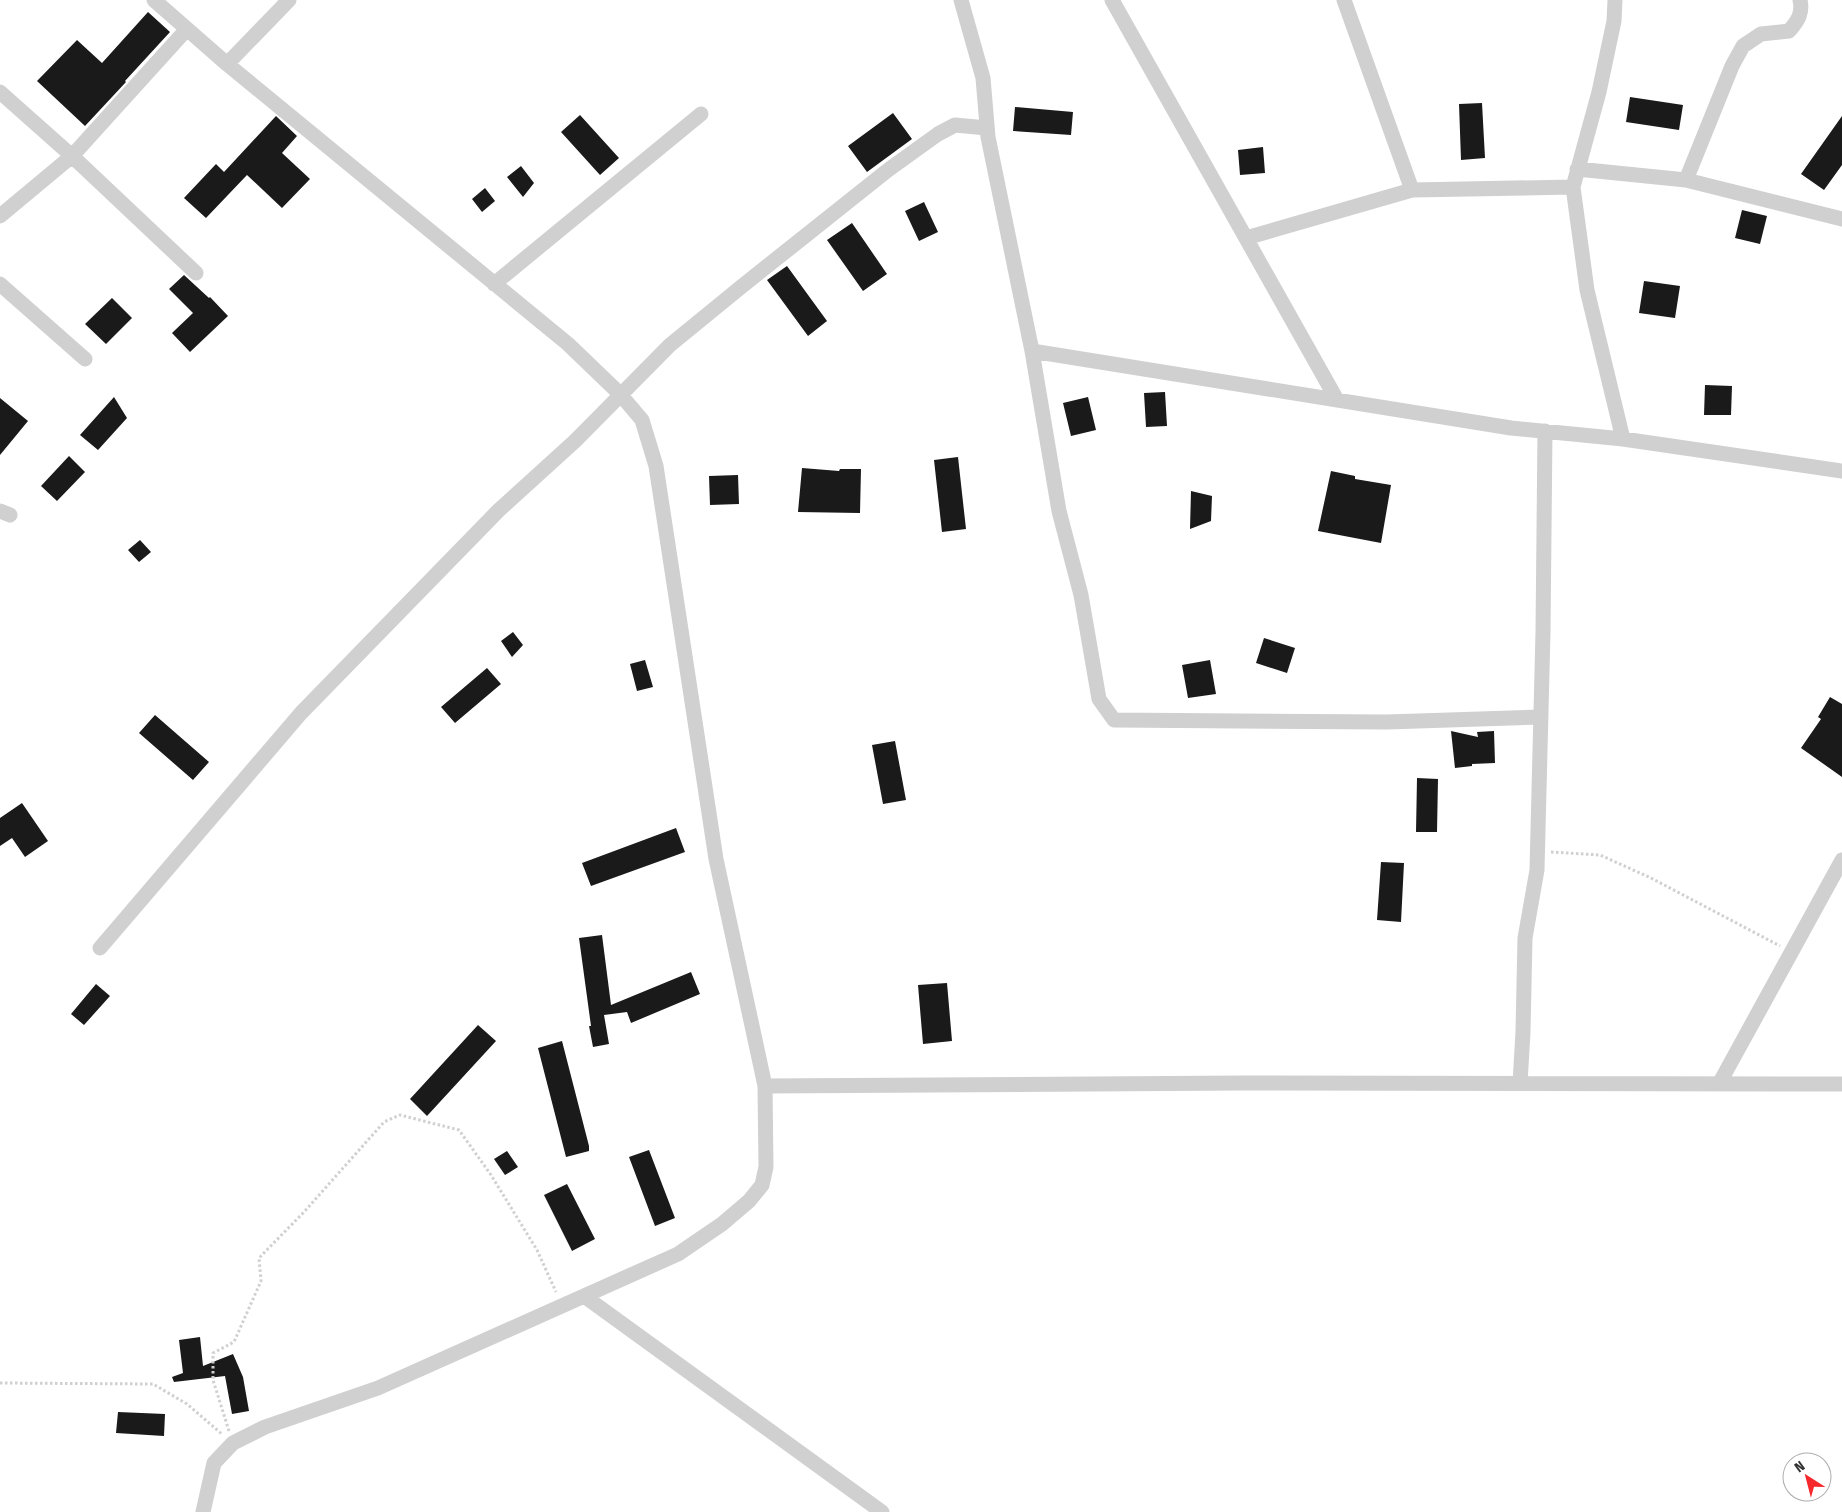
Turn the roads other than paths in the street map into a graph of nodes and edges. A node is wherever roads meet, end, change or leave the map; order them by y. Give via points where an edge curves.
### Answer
1 (154, 0) edge
2 (289, 0) edge
3 (961, 0) edge
4 (1112, 0) edge
5 (1344, 0) edge
6 (1615, 0) edge
7 (1800, 0) edge
8 (187, 29) junction
9 (227, 64) junction
10 (0, 92) edge
11 (701, 114) dead end
12 (987, 128) junction
13 (72, 156) junction
14 (1578, 169) junction
15 (1686, 180) junction
16 (1573, 187) junction
17 (1412, 190) junction
18 (0, 216) edge
19 (1842, 219) edge
20 (1246, 238) junction
21 (196, 273) dead end
22 (0, 284) edge
23 (494, 284) junction
24 (1032, 351) junction
25 (85, 358) dead end
26 (620, 394) junction
27 (1337, 400) junction
28 (1545, 431) junction
29 (1623, 439) junction
30 (1842, 471) edge
31 (1541, 716) junction
32 (1842, 860) edge
33 (100, 948) dead end
34 (1520, 1083) junction
35 (1719, 1084) junction
36 (1842, 1084) edge
37 (765, 1086) junction
38 (584, 1296) junction
39 (203, 1512) edge
40 (882, 1512) edge

1 - 8 street
2 - 9 street
3 - 12 street via 983,78
4 - 20 street
5 - 17 street
6 - 14 street via 1614,21 1599,92
7 - 15 street via 1799,20 1789,31 1761,34 1744,46 1732,66
8 - 9 street
8 - 13 street
9 - 23 street
10 - 13 street
11 - 23 street
12 - 24 street
12 - 26 street via 955,125 923,144 670,345
13 - 18 street
13 - 21 street
14 - 15 street
14 - 16 street
15 - 19 street
16 - 17 street
16 - 29 street via 1587,290
17 - 20 street
20 - 27 street
22 - 25 street
23 - 26 street via 568,344
24 - 27 street
24 - 31 street via 1059,511 1081,595 1099,699 1114,720 1386,722
26 - 33 street via 575,441 500,510 301,713
26 - 37 street via 642,420 656,466 716,859
27 - 28 street
28 - 29 street
28 - 31 street
29 - 30 street
31 - 34 street via 1537,870 1525,938
32 - 35 street
34 - 35 street
34 - 37 street
35 - 36 street
37 - 38 street via 766,1167 762,1185 749,1201 678,1254
38 - 39 street via 378,1388 265,1426 233,1443 214,1463
38 - 40 street

